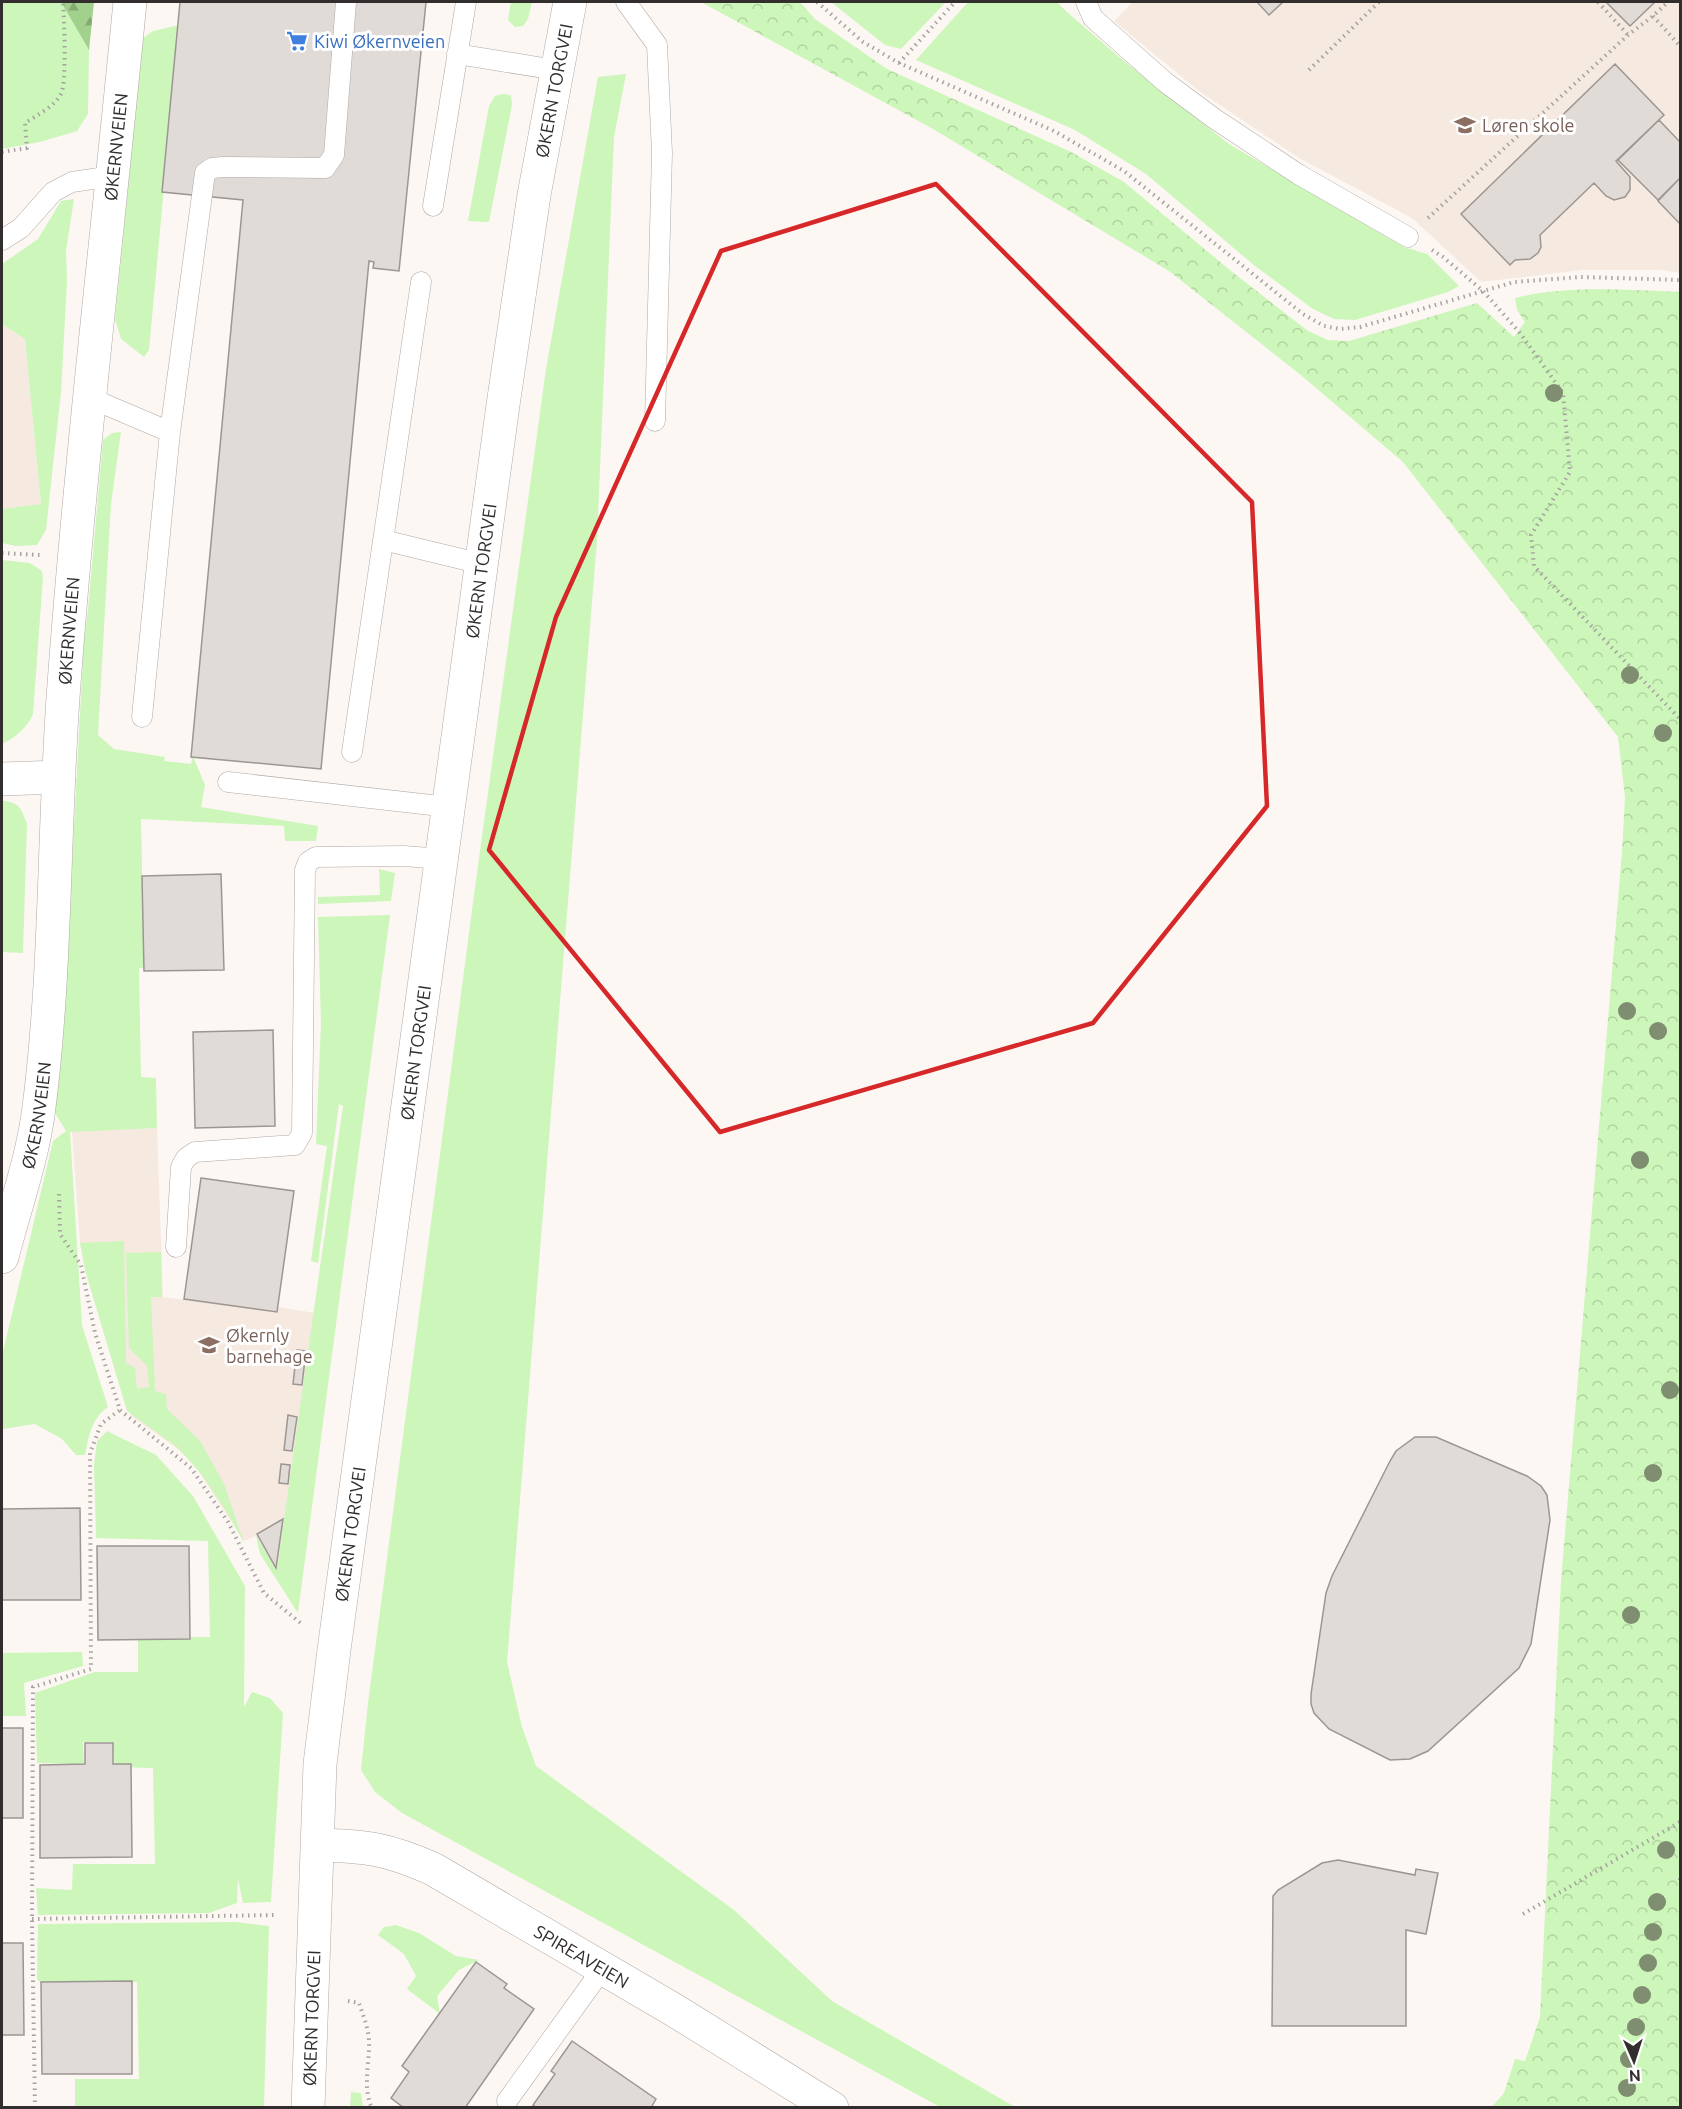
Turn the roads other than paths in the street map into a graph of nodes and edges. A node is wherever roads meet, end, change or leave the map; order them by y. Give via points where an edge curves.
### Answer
1 (130, 2) edge
2 (346, 2) edge
3 (466, 2) edge
4 (570, 2) edge
5 (626, 2) edge
6 (1086, 2) edge
7 (457, 54) junction
8 (556, 70) junction
9 (113, 176) junction
10 (434, 206) dead end
11 (1408, 237) road end
12 (2, 240) edge
13 (421, 282) dead end
14 (90, 398) junction
15 (655, 421) dead end
16 (170, 432) junction
17 (383, 540) junction
18 (482, 564) junction
19 (141, 717) dead end
20 (352, 752) dead end
21 (59, 777) junction
22 (2, 779) edge
23 (228, 782) dead end
24 (449, 807) junction
25 (442, 859) junction
26 (176, 1247) dead end
27 (2, 1257) edge
28 (318, 1845) junction
29 (603, 1968) junction
30 (507, 2101) dead end
31 (308, 2108) edge
32 (832, 2108) edge

1 - 9 street, ØKERNVEIEN
2 - 16 lane via 334,155 325,168 223,167 205,173
3 - 7 lane
4 - 8 street, ØKERN TORGVEI
5 - 15 lane via 657,45 662,153
6 - 11 lane via 1093,18 1165,82 1215,119 1298,174
7 - 8 lane
7 - 10 lane
8 - 18 street, ØKERN TORGVEI via 532,207
9 - 12 lane via 72,182 53,192 21,228
9 - 14 street, ØKERNVEIEN
13 - 17 lane
14 - 16 lane
14 - 21 street, ØKERNVEIEN
16 - 19 lane
17 - 18 lane
17 - 20 lane
18 - 24 street, ØKERN TORGVEI
21 - 22 street
21 - 27 street, ØKERNVEIEN via 48,1000 37,1118
23 - 24 lane
24 - 25 street, ØKERN TORGVEI
25 - 26 lane via 316,857 308,862 302,1133 295,1145 195,1152 186,1158
25 - 28 street, ØKERN TORGVEI via 334,1650 320,1764
28 - 29 street, SPIREAVEIEN via 355,1845 403,1855
28 - 31 street, ØKERN TORGVEI
29 - 30 lane
29 - 32 street, SPIREAVEIEN

